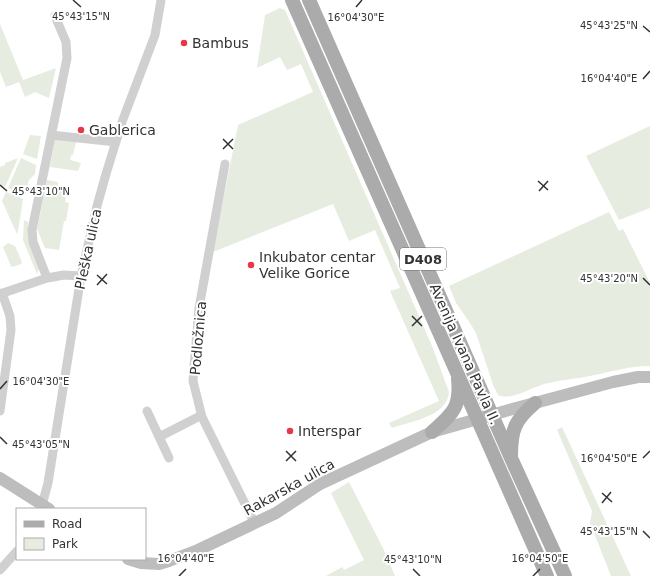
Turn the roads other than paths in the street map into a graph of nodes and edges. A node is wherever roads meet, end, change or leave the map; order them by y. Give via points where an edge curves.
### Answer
1 (161, 0) edge
2 (292, 0) edge
3 (309, 0) edge
4 (55, 16) dead end
5 (51, 135) junction
6 (116, 142) junction
7 (225, 164) dead end
8 (81, 276) junction
9 (47, 278) junction
10 (1, 294) edge
11 (457, 371) junction
12 (650, 377) edge
13 (535, 403) junction
14 (0, 411) edge
15 (146, 411) dead end
16 (492, 415) junction
17 (202, 417) junction
18 (478, 419) junction
19 (432, 432) junction
20 (159, 437) junction
21 (169, 458) dead end
22 (511, 458) junction
23 (0, 478) edge
24 (44, 508) edge
25 (255, 524) junction
26 (16, 552) edge
27 (132, 560) edge
28 (0, 570) edge
29 (548, 576) edge
30 (565, 576) edge

1 - 6 street, Pleška ulica via 152,42
2 - 11 main road, Avenija Ivana Pavla II. / D408
3 - 16 main road, Avenija Ivana Pavla II. / D408
4 - 5 street via 67,51
5 - 6 street
5 - 9 street via 32,230 33,242
6 - 8 street, Pleška ulica
7 - 17 street, Podložnica via 199,308 193,381
8 - 9 street via 64,274
8 - 24 street, Pleška ulica
9 - 10 street
10 - 14 street via 10,316 11,330
11 - 18 main road, Avenija Ivana Pavla II. / D408
11 - 19 main road via 456,406
12 - 13 main road, Rakarska ulica via 613,382
13 - 16 main road, Rakarska ulica
13 - 22 main road via 514,427
15 - 20 street
16 - 18 main road, Rakarska ulica
16 - 22 main road, Avenija Ivana Pavla II. / D408
17 - 20 street
17 - 25 street, Podložnica
18 - 19 main road, Rakarska ulica
18 - 29 main road, Avenija Ivana Pavla II. / D408
19 - 25 main road, Rakarska ulica via 315,486
20 - 21 street
22 - 30 main road, Avenija Ivana Pavla II. / D408
23 - 24 main road
25 - 27 main road, Rakarska ulica via 159,564
26 - 28 street

